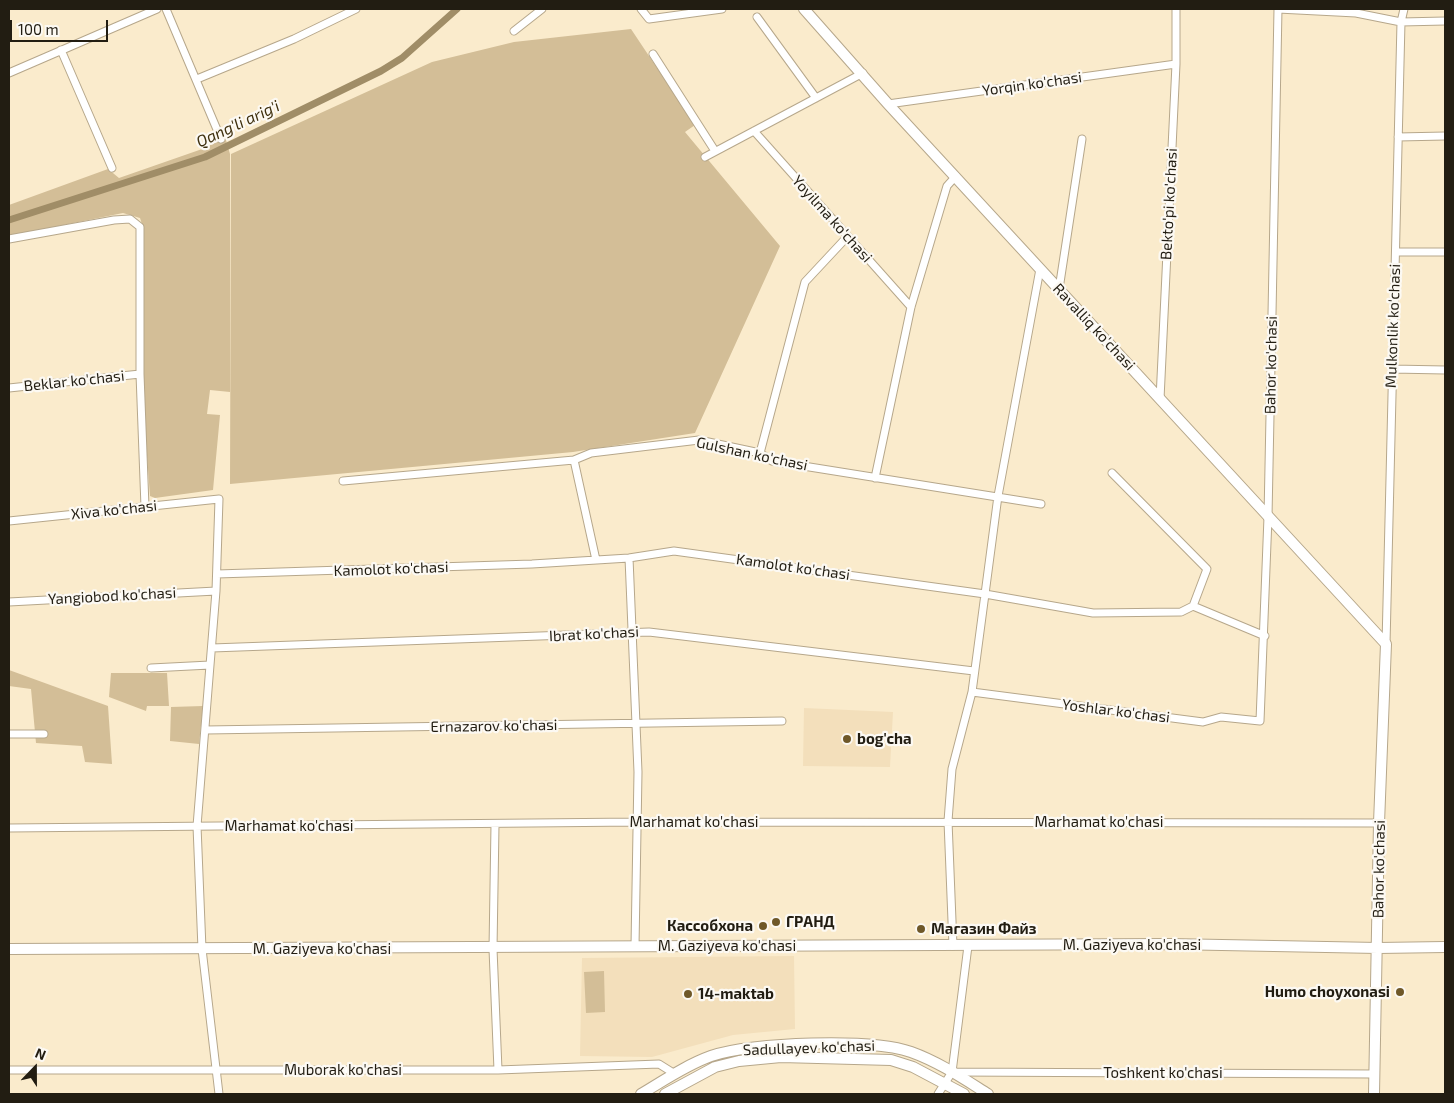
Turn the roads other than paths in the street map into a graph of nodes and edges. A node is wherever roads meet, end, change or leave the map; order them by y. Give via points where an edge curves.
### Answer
1 (157, 9) edge
2 (166, 9) edge
3 (356, 9) edge
4 (542, 9) edge
5 (641, 9) edge
6 (722, 9) edge
7 (804, 9) edge
8 (1176, 9) edge
9 (1278, 9) edge
10 (1404, 9) edge
11 (757, 17) dead end
12 (1445, 20) edge
13 (1401, 22) junction
14 (514, 31) dead end
15 (61, 50) junction
16 (652, 54) dead end
17 (1176, 64) junction
18 (9, 73) edge
19 (863, 73) junction
20 (197, 79) junction
21 (816, 98) junction
22 (888, 104) junction
23 (754, 131) junction
24 (1398, 136) junction
25 (1445, 136) edge
26 (221, 139) dead end
27 (1082, 139) dead end
28 (715, 151) junction
29 (704, 157) dead end
30 (112, 168) dead end
31 (956, 176) junction
32 (847, 238) junction
33 (9, 239) edge
34 (1396, 252) junction
35 (1445, 252) edge
36 (1040, 269) junction
37 (1058, 289) junction
38 (911, 307) junction
39 (1392, 369) junction
40 (1445, 370) edge
41 (140, 374) junction
42 (9, 388) edge
43 (1160, 399) junction
44 (760, 453) junction
45 (574, 460) junction
46 (1112, 473) dead end
47 (875, 478) junction
48 (343, 481) dead end
49 (998, 496) junction
50 (1041, 504) dead end
51 (145, 507) junction
52 (1268, 517) junction
53 (9, 522) edge
54 (629, 558) junction
55 (596, 560) junction
56 (216, 574) junction
57 (216, 591) junction
58 (985, 594) junction
59 (9, 602) edge
60 (1193, 606) junction
61 (631, 634) junction
62 (1264, 636) junction
63 (1386, 644) junction
64 (212, 648) junction
65 (210, 664) junction
66 (151, 668) dead end
67 (974, 671) junction
68 (972, 692) junction
69 (782, 721) dead end
70 (1260, 721) joint
71 (635, 725) junction
72 (206, 730) junction
73 (9, 734) edge
74 (44, 734) dead end
75 (948, 821) junction
76 (636, 822) junction
77 (1379, 823) junction
78 (494, 825) junction
79 (198, 826) junction
80 (9, 828) edge
81 (635, 946) junction
82 (953, 946) junction
83 (968, 946) junction
84 (1445, 947) edge
85 (493, 948) junction
86 (1378, 948) junction
87 (9, 949) edge
88 (202, 949) junction
89 (9, 1070) edge
90 (498, 1070) junction
91 (215, 1071) junction
92 (952, 1072) junction
93 (675, 1074) junction
94 (1374, 1074) junction
95 (946, 1083) junction
96 (672, 1093) edge
97 (218, 1094) edge
98 (641, 1094) edge
99 (938, 1094) edge
100 (964, 1094) edge
101 (988, 1094) edge
102 (1374, 1094) edge

1 - 15 street
2 - 20 street
3 - 20 street
4 - 14 street
5 - 6 street via 650,20
7 - 19 street, Ravalliq ko'chasi
8 - 17 street, Bekto'pi ko'chasi
9 - 13 street via 1356,13
9 - 52 street, Bahor ko'chasi
10 - 13 street, Mulkonlik ko'chasi
11 - 21 street
12 - 13 street
13 - 24 street, Mulkonlik ko'chasi
15 - 18 street
15 - 30 street
16 - 28 street
17 - 22 street, Yorqin ko'chasi
17 - 43 street, Bekto'pi ko'chasi
19 - 21 street
19 - 22 street, Ravalliq ko'chasi
20 - 26 street
21 - 23 street
22 - 31 street, Ravalliq ko'chasi
23 - 28 street
23 - 32 street, Yoyilma ko'chasi
24 - 25 street
24 - 34 street, Mulkonlik ko'chasi
27 - 37 street
28 - 29 street
31 - 36 street, Ravalliq ko'chasi
31 - 38 street via 947,186
32 - 38 street, Yoyilma ko'chasi
32 - 44 street via 805,282
33 - 41 street via 114,220 130,219 140,227
34 - 35 street
34 - 39 street, Mulkonlik ko'chasi
36 - 37 street, Ravalliq ko'chasi
36 - 49 street
37 - 43 street, Ravalliq ko'chasi
38 - 47 street
39 - 40 street
39 - 63 street, Mulkonlik ko'chasi
41 - 42 street, Beklar ko'chasi
41 - 51 street
43 - 52 street, Ravalliq ko'chasi
44 - 45 street, Gulshan ko'chasi via 699,440 591,453
44 - 47 street, Gulshan ko'chasi via 772,461
45 - 48 street, Gulshan ko'chasi
45 - 55 street
46 - 60 street via 1207,569
47 - 49 street, Gulshan ko'chasi
49 - 50 street, Gulshan ko'chasi
49 - 58 street
51 - 53 street, Xiva ko'chasi
51 - 56 street, Xiva ko'chasi via 219,499
52 - 62 street, Bahor ko'chasi
52 - 63 street, Ravalliq ko'chasi
54 - 55 street, Kamolot ko'chasi
54 - 58 street, Kamolot ko'chasi via 674,551
54 - 61 street
55 - 56 street, Kamolot ko'chasi
56 - 57 street
57 - 59 street, Yangiobod ko'chasi
57 - 64 street
58 - 60 street, Kamolot ko'chasi via 1094,613 1180,612
58 - 67 street
60 - 62 street
61 - 64 street, Ibrat ko'chasi
61 - 67 street, Ibrat ko'chasi via 649,632
61 - 71 street
62 - 70 street, Bahor ko'chasi
63 - 77 street, Bahor ko'chasi
64 - 65 street
65 - 66 street
65 - 72 street
67 - 68 street
68 - 70 street, Yoshlar ko'chasi via 1202,722 1220,717
68 - 75 street via 952,770
69 - 71 street, Ernazarov ko'chasi
71 - 72 street, Ernazarov ko'chasi
71 - 76 street via 638,772
72 - 79 street
73 - 74 street
75 - 76 street, Marhamat ko'chasi
75 - 77 street, Marhamat ko'chasi
75 - 82 street
76 - 78 street, Marhamat ko'chasi
76 - 81 street
77 - 86 street, Bahor ko'chasi
78 - 79 street, Marhamat ko'chasi
78 - 85 street
79 - 80 street, Marhamat ko'chasi
79 - 88 street
81 - 82 street, M. Gaziyeva ko'chasi
81 - 85 street, M. Gaziyeva ko'chasi
82 - 83 street, M. Gaziyeva ko'chasi
83 - 86 street, M. Gaziyeva ko'chasi via 1170,944
83 - 92 street
84 - 86 street, M. Gaziyeva ko'chasi
85 - 88 street, M. Gaziyeva ko'chasi
85 - 90 street
86 - 94 street, Bahor ko'chasi
87 - 88 street, M. Gaziyeva ko'chasi
88 - 91 street
89 - 91 street, Muborak ko'chasi
90 - 91 street, Muborak ko'chasi
90 - 93 street, Muborak ko'chasi via 659,1064
91 - 97 street
92 - 93 street, Sadullayev ko'chasi via 910,1052 864,1044 738,1050 712,1056
92 - 94 street, Toshkent ko'chasi
92 - 95 street
92 - 101 street, Sadullayev ko'chasi
93 - 98 street, Sadullayev ko'chasi
94 - 102 street, Bahor ko'chasi
95 - 96 street via 913,1066 890,1060 781,1057 754,1058 712,1068
95 - 99 street
95 - 100 street

